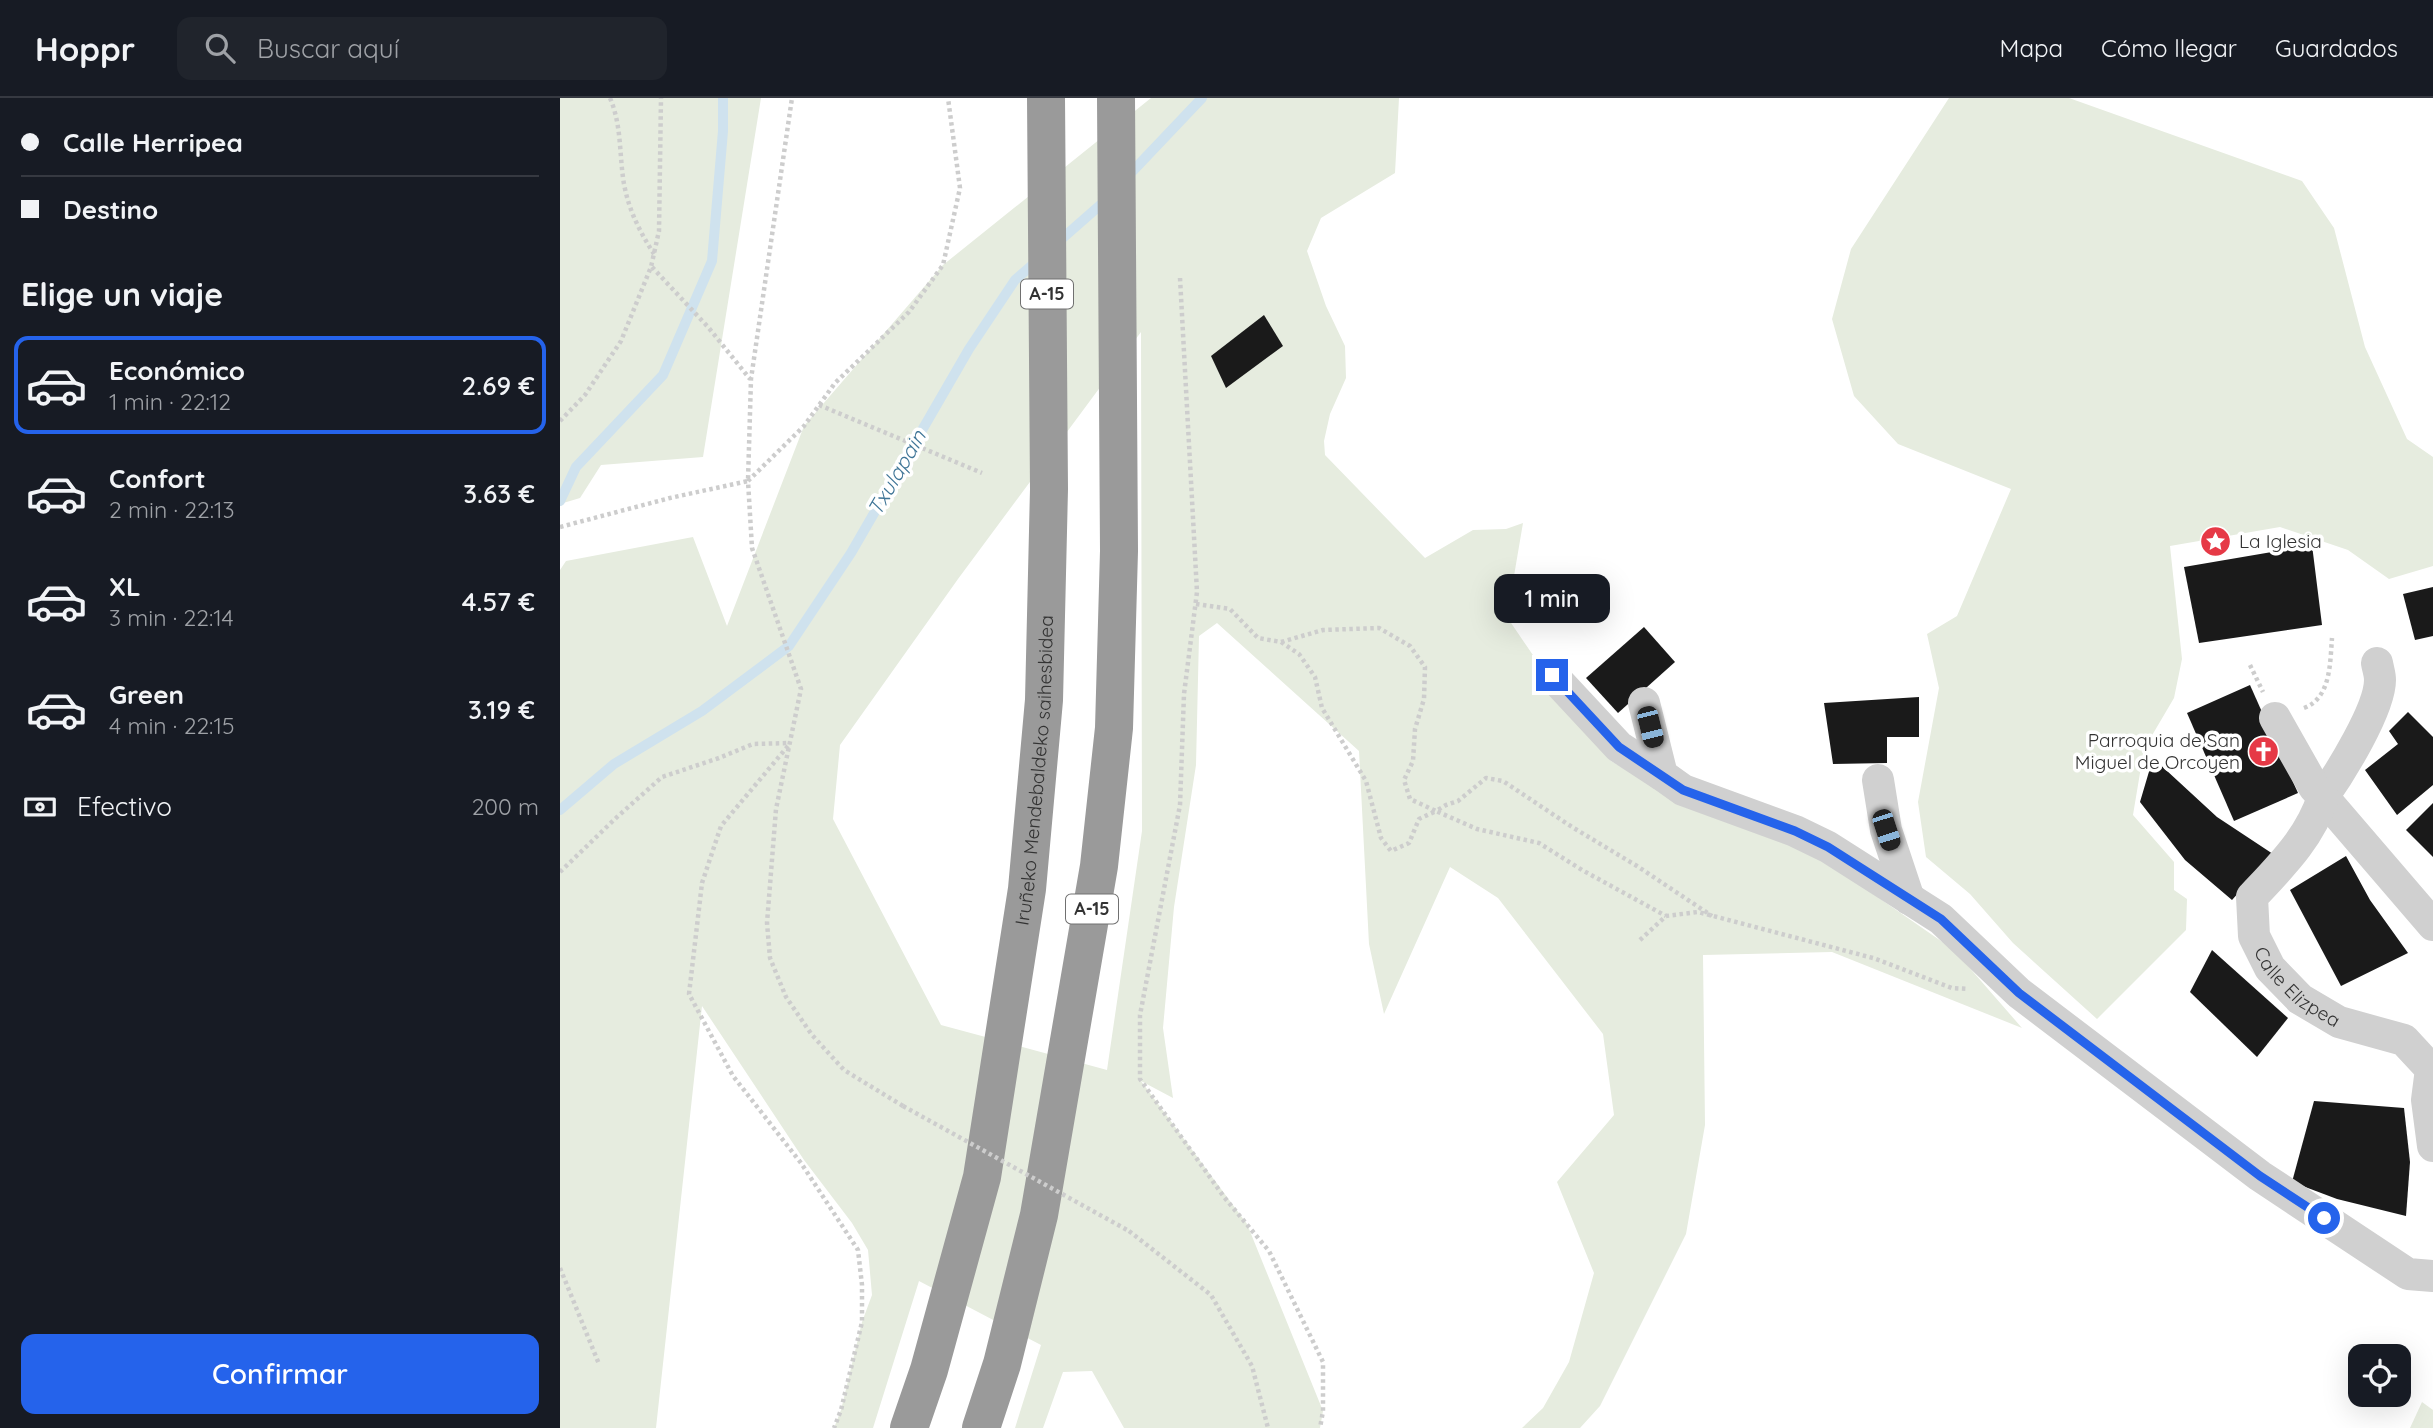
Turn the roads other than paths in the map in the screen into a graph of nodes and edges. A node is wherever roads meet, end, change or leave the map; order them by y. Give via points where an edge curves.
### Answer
1 (1046, 98) edge
2 (1116, 98) edge
3 (2377, 663) dead end
4 (1552, 675) dead end
5 (1644, 704) dead end
6 (2275, 718) road end
7 (1662, 775) junction
8 (1878, 780) dead end
9 (2323, 797) junction
10 (1909, 899) junction
11 (2433, 925) edge
12 (2432, 1067) edge
13 (2433, 1146) edge
14 (2433, 1276) edge
15 (909, 1428) edge
16 (981, 1428) edge

1 - 15 highway, Iruñeko Mendebaldeko saihesbidea / A-15 via 1049,489 1044,700 1027,889 982,1177
2 - 16 highway, A-15 via 1119,551 1114,714 1099,866 1039,1215
3 - 9 street, Calle Elizpea via 2380,682 2375,700 2343,769
4 - 7 street via 1619,747
5 - 7 street
6 - 9 street
7 - 10 street via 1683,790 1828,847
8 - 10 street via 1886,830
9 - 11 street
9 - 12 street, Calle Elizpea via 2318,814 2291,856 2252,897 2254,936 2270,968 2300,999 2339,1022 2404,1040
10 - 14 street via 1941,919 2024,996 2260,1176 2409,1274
12 - 13 street, Calle Elizpea via 2427,1100

